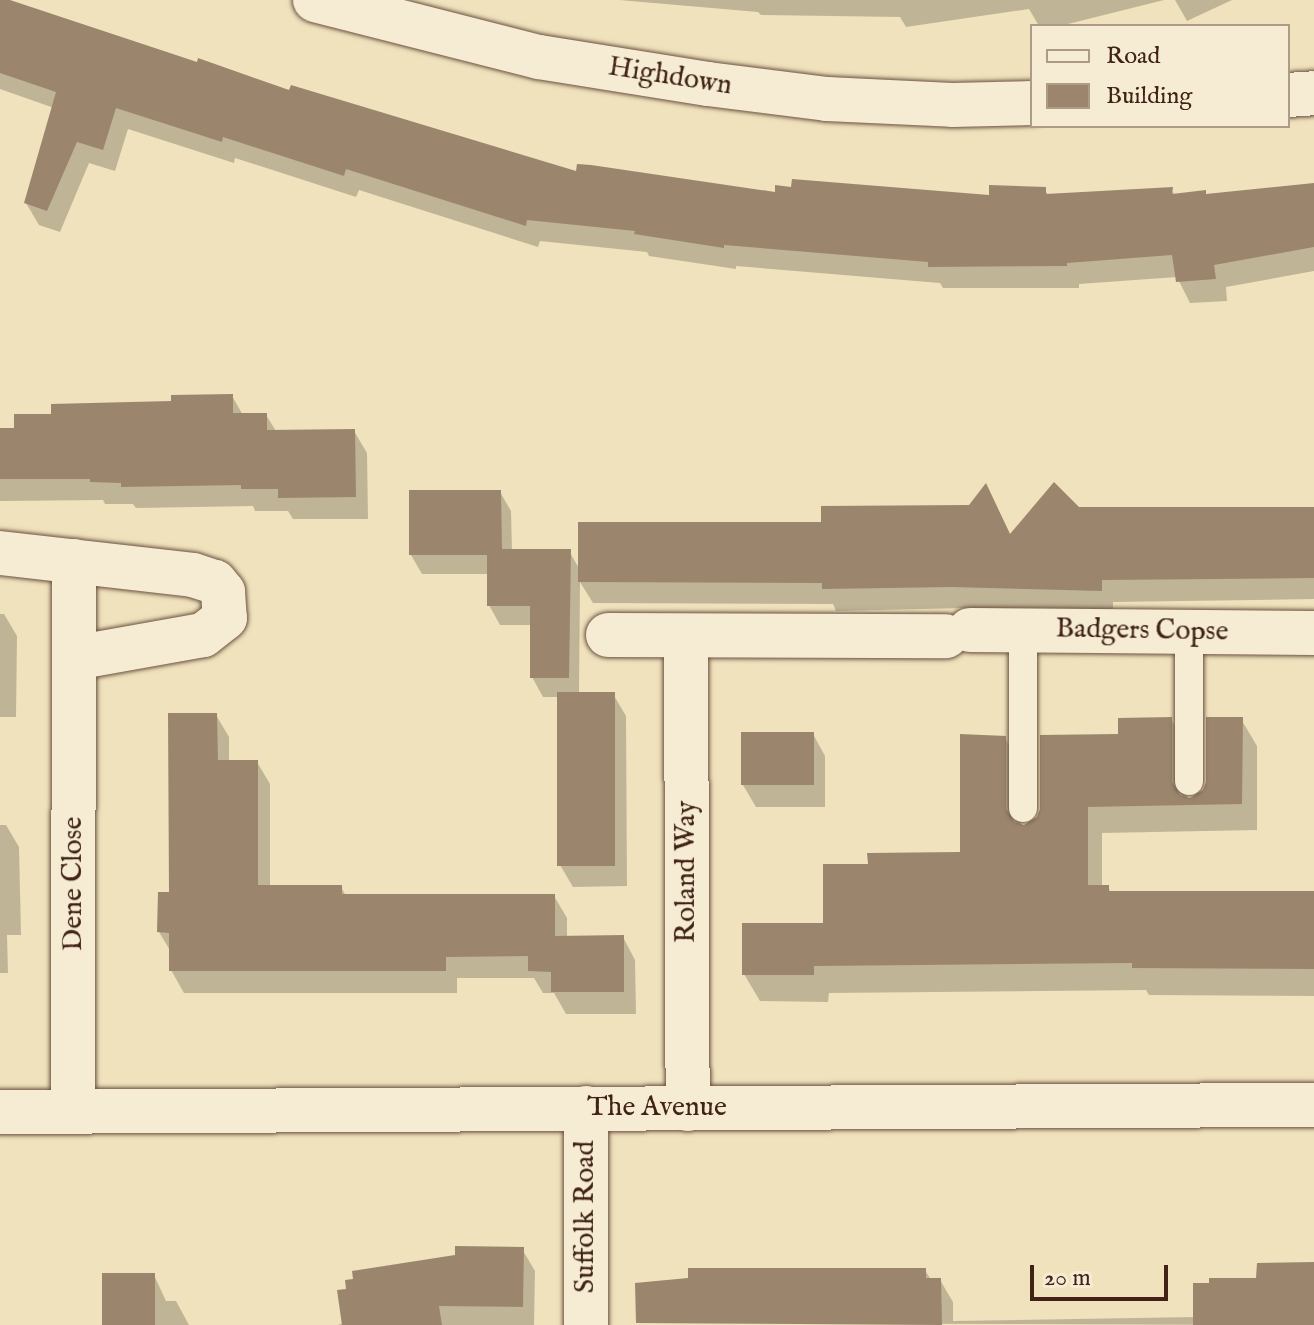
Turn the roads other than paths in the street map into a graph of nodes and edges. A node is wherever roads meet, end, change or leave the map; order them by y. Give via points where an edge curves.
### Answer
1 (315, 0) edge
2 (1314, 93) edge
3 (1290, 95) edge
4 (1030, 103) edge
5 (0, 553) edge
6 (74, 561) junction
7 (1023, 630) junction
8 (1189, 631) junction
9 (1314, 633) edge
10 (608, 635) dead end
11 (686, 636) junction
12 (74, 658) junction
13 (1189, 781) dead end
14 (1023, 808) dead end
15 (1314, 1105) edge
16 (586, 1108) junction
17 (688, 1109) junction
18 (73, 1110) junction
19 (0, 1112) edge
20 (586, 1325) edge

1 - 4 street, Highdown via 539,57 708,84 827,99
2 - 3 street
5 - 6 street
6 - 12 street, Dene Close
6 - 12 street via 193,575 215,582 227,607 225,618 203,635
7 - 8 street, Badgers Copse
7 - 11 street, Badgers Copse
7 - 14 lane
8 - 9 street, Badgers Copse
8 - 13 lane
10 - 11 street
11 - 17 street, Roland Way
12 - 18 street, Dene Close
15 - 17 street, The Avenue
16 - 17 street, The Avenue
16 - 18 street, The Avenue
16 - 20 street, Suffolk Road
18 - 19 street, The Avenue

